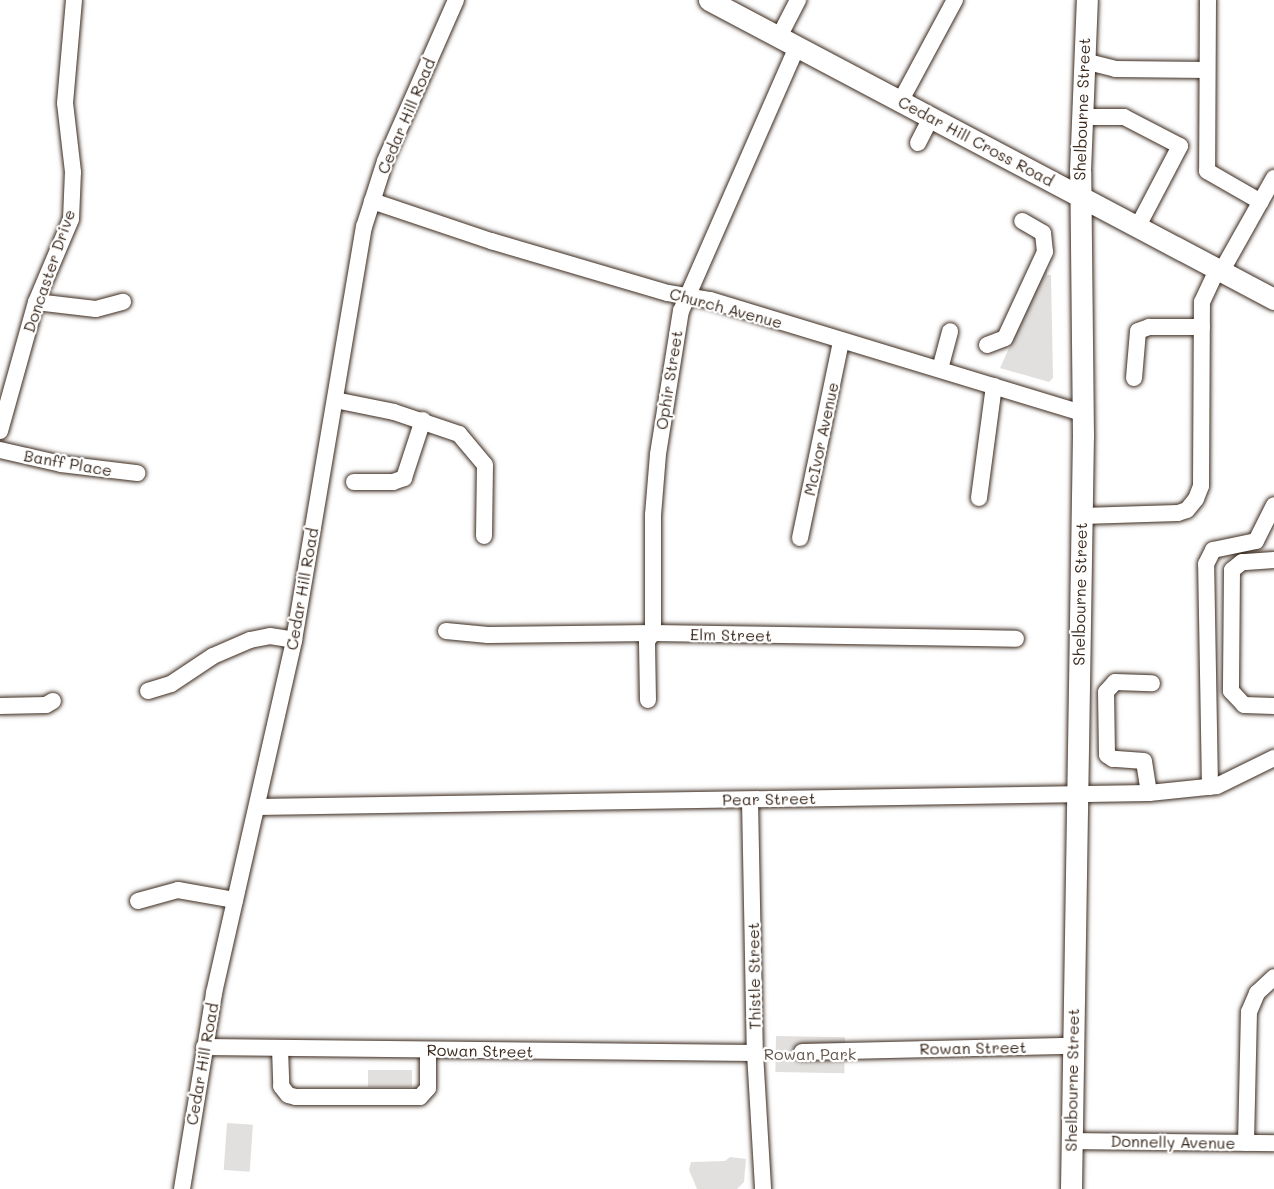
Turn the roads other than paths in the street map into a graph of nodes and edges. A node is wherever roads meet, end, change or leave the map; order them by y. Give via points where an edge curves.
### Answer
1 (74, 0) edge
2 (456, 0) edge
3 (709, 0) edge
4 (798, 0) edge
5 (955, 0) edge
6 (1087, 0) edge
7 (1208, 0) edge
8 (788, 42) junction
9 (1084, 61) junction
10 (1207, 70) junction
11 (900, 102) junction
12 (1082, 117) junction
13 (931, 118) junction
14 (918, 143) dead end
15 (1180, 146) junction
16 (1205, 159) junction
17 (1274, 178) edge
18 (1080, 196) junction
19 (372, 201) junction
20 (1261, 202) junction
21 (1022, 221) dead end
22 (1138, 226) junction
23 (1219, 271) junction
24 (686, 297) junction
25 (1274, 299) edge
26 (36, 302) junction
27 (123, 302) dead end
28 (1202, 327) junction
29 (950, 332) dead end
30 (841, 340) junction
31 (994, 343) dead end
32 (940, 369) junction
33 (1134, 378) dead end
34 (994, 386) junction
35 (335, 400) junction
36 (1082, 413) junction
37 (423, 420) junction
38 (0, 431) edge
39 (0, 450) edge
40 (137, 473) dead end
41 (354, 482) dead end
42 (979, 498) dead end
43 (1274, 505) edge
44 (1082, 516) junction
45 (484, 536) dead end
46 (800, 538) dead end
47 (1274, 560) edge
48 (446, 631) dead end
49 (653, 633) junction
50 (1016, 639) dead end
51 (294, 640) junction
52 (1152, 683) dead end
53 (148, 691) dead end
54 (648, 700) dead end
55 (52, 701) dead end
56 (0, 705) edge
57 (1274, 706) edge
58 (1274, 758) edge
59 (1210, 787) junction
60 (1149, 793) junction
61 (1076, 794) junction
62 (750, 800) junction
63 (257, 807) junction
64 (235, 900) junction
65 (138, 901) dead end
66 (1274, 977) edge
67 (1073, 1046) junction
68 (204, 1047) junction
69 (280, 1048) junction
70 (428, 1050) junction
71 (802, 1052) dead end
72 (755, 1053) junction
73 (1071, 1141) junction
74 (1246, 1143) junction
75 (1274, 1143) edge
76 (182, 1189) edge
77 (764, 1189) edge
78 (1071, 1189) edge

1 - 26 street, Doncaster Drive via 65,103 73,172 70,219
2 - 19 street, Cedar Hill Road
3 - 8 main road, Cedar Hill Cross Road
4 - 8 street, Ophir Street
5 - 11 street
6 - 9 main road, Shelbourne Street
7 - 10 street
8 - 11 main road, Cedar Hill Cross Road
8 - 24 street, Ophir Street
9 - 10 street via 1115,69
9 - 12 main road, Shelbourne Street
10 - 16 street
11 - 13 main road, Cedar Hill Cross Road
12 - 15 street via 1124,117
12 - 18 main road, Shelbourne Street
13 - 14 street
13 - 18 main road, Cedar Hill Cross Road
15 - 16 street
15 - 22 street
16 - 20 street via 1210,175
17 - 20 street
18 - 22 main road, Cedar Hill Cross Road
18 - 36 main road, Shelbourne Street
19 - 24 street, Church Avenue via 491,241
19 - 35 street, Cedar Hill Road
20 - 23 street
21 - 31 street via 1038,229 1046,246 1020,308
22 - 23 main road, Cedar Hill Cross Road
23 - 25 main road, Cedar Hill Cross Road
23 - 28 street via 1202,297
24 - 30 street, Church Avenue via 710,300
24 - 49 street, Ophir Street via 658,454 653,515
26 - 27 street via 96,309
26 - 38 street, Doncaster Drive
28 - 33 street via 1149,327 1138,331
28 - 44 street via 1201,486 1196,499 1187,510 1178,513
29 - 32 street
30 - 32 street, Church Avenue
30 - 46 street, McIvor Avenue
32 - 34 street, Church Avenue
34 - 36 street, Church Avenue
34 - 42 street
35 - 37 street
35 - 51 street, Cedar Hill Road
36 - 44 main road, Shelbourne Street
37 - 41 street via 404,478 393,482
37 - 45 street via 459,434 485,465
39 - 40 street, Banff Place via 61,464
43 - 59 street via 1256,541 1213,550 1206,564
44 - 61 main road, Shelbourne Street
47 - 57 street via 1242,562 1232,570 1231,691 1244,705
48 - 49 street, Elm Street via 488,635
49 - 50 street, Elm Street
49 - 54 street, Ophir Street via 647,641
51 - 53 street via 270,636 250,640 213,656 171,684
51 - 63 street, Cedar Hill Road
52 - 60 street via 1119,682 1106,692 1107,755 1144,761
55 - 56 street via 46,705
58 - 59 street, Pear Street
59 - 60 street, Pear Street
60 - 61 street, Pear Street
61 - 62 street, Pear Street
61 - 67 main road, Shelbourne Street
62 - 63 street, Pear Street via 268,810
62 - 72 street, Thistle Street
63 - 64 street, Cedar Hill Road
64 - 65 street via 178,890
64 - 68 street, Cedar Hill Road
66 - 74 street via 1257,993 1249,1012
67 - 71 street, Rowan Street
67 - 73 main road, Shelbourne Street
68 - 69 street, Rowan Street
68 - 76 street, Cedar Hill Road
69 - 70 street, Rowan Street
69 - 70 street via 281,1086 288,1095 296,1097 416,1098 428,1088
70 - 72 street, Rowan Street
72 - 77 street, Thistle Street
73 - 74 street, Donnelly Avenue
73 - 78 main road, Shelbourne Street
74 - 75 street, Donnelly Avenue

